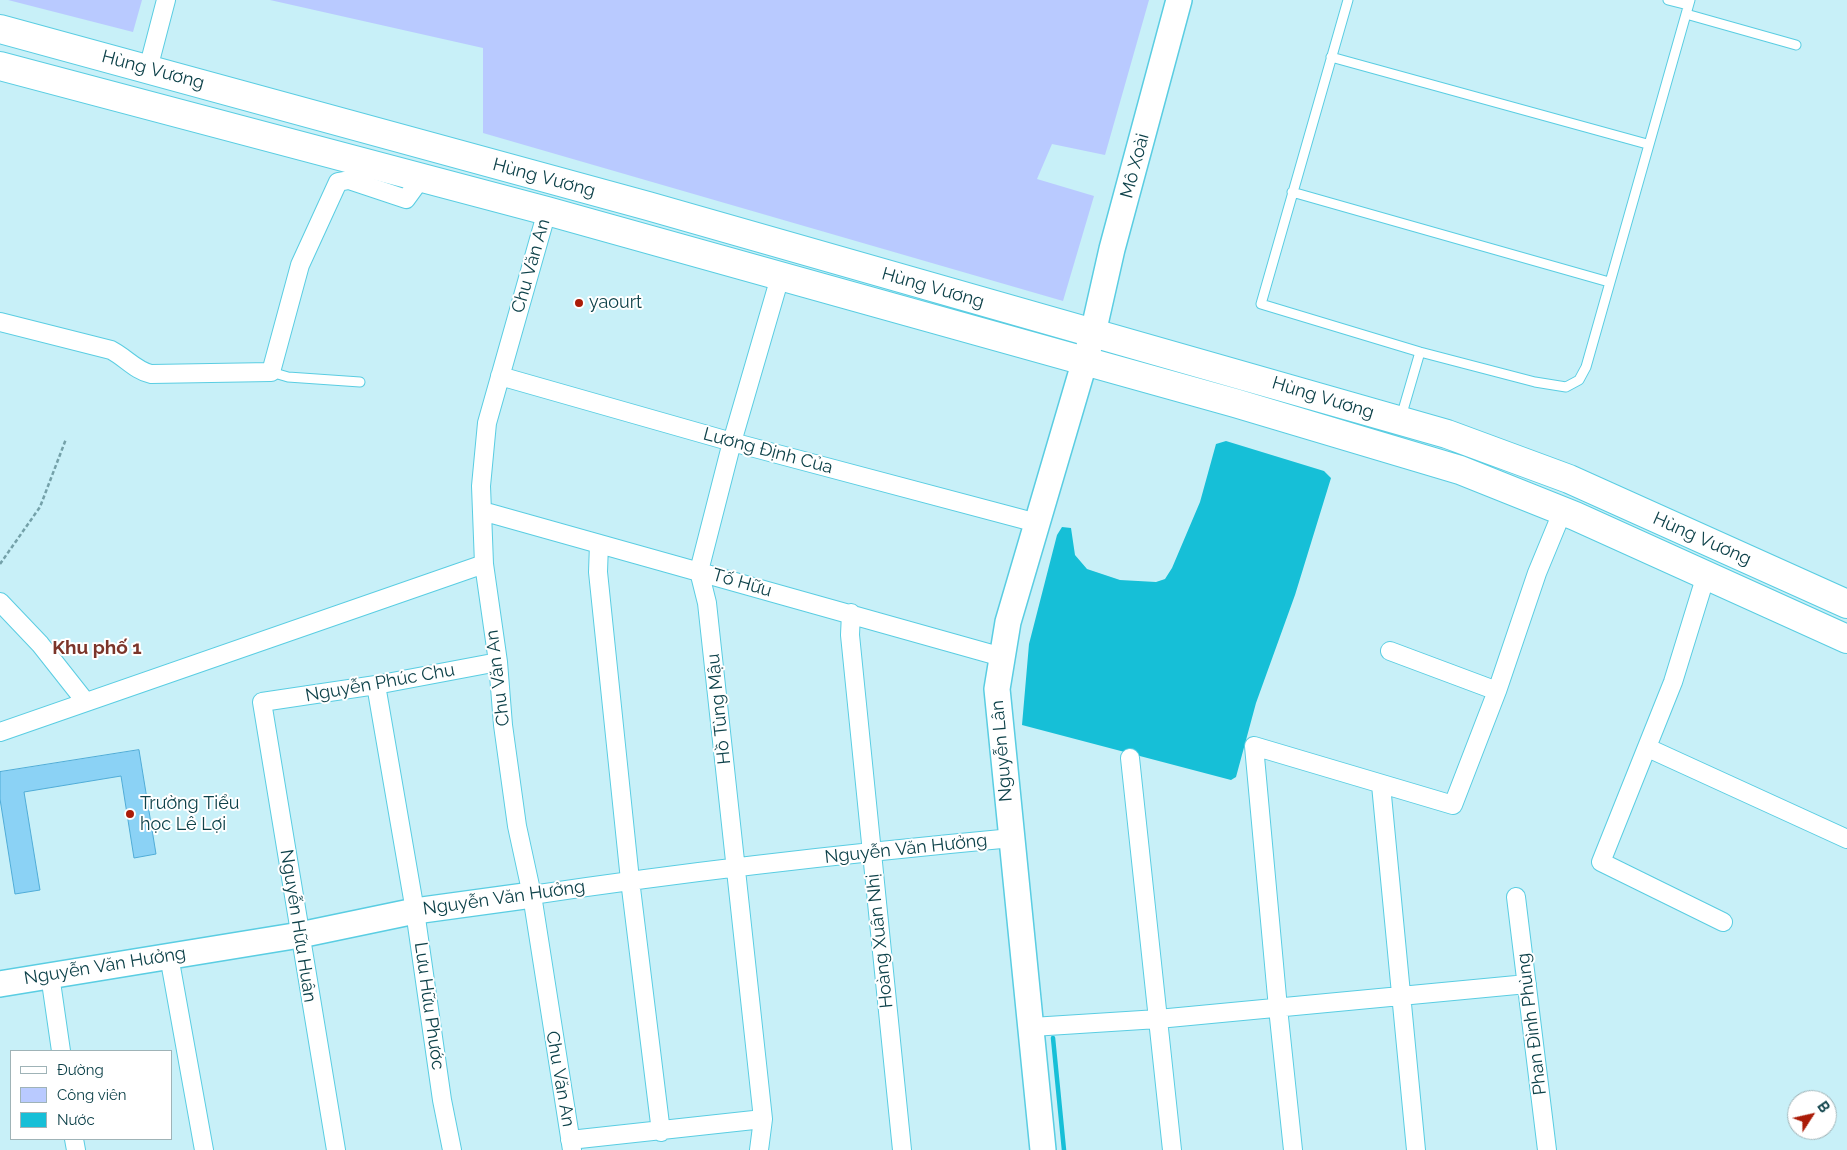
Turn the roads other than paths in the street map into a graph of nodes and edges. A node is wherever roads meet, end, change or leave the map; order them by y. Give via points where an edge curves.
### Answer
1 (166, 0) edge
2 (1178, 0) edge
3 (1348, 0) edge
4 (1668, 0) edge
5 (1688, 6) edge
6 (0, 29) edge
7 (1796, 45) dead end
8 (1331, 57) junction
9 (0, 66) edge
10 (148, 69) junction
11 (140, 103) junction
12 (1648, 144) junction
13 (422, 177) junction
14 (1292, 192) junction
15 (547, 211) junction
16 (780, 277) junction
17 (1609, 282) junction
18 (0, 322) edge
19 (1093, 333) junction
20 (1420, 352) junction
21 (1084, 362) junction
22 (271, 372) junction
23 (500, 376) junction
24 (360, 382) dead end
25 (1400, 421) junction
26 (732, 442) junction
27 (1563, 510) junction
28 (482, 511) junction
29 (1037, 524) junction
30 (599, 544) junction
31 (484, 564) junction
32 (699, 571) junction
33 (1706, 575) junction
34 (0, 602) edge
35 (1847, 604) edge
36 (851, 613) junction
37 (1847, 639) edge
38 (1390, 650) dead end
39 (1002, 657) junction
40 (498, 662) junction
41 (376, 685) junction
42 (1497, 691) junction
43 (85, 701) junction
44 (262, 702) joint
45 (0, 732) edge
46 (1648, 748) junction
47 (1130, 758) dead end
48 (1380, 786) junction
49 (1012, 838) junction
50 (1847, 839) edge
51 (870, 851) junction
52 (737, 868) junction
53 (630, 880) junction
54 (532, 895) junction
55 (1516, 897) dead end
56 (415, 911) junction
57 (1722, 922) dead end
58 (300, 935) junction
59 (169, 956) junction
60 (50, 975) junction
61 (0, 984) edge
62 (1528, 984) junction
63 (1401, 996) junction
64 (1278, 1008) junction
65 (1158, 1019) junction
66 (1032, 1026) junction
67 (61, 1050) edge
68 (763, 1119) junction
69 (660, 1132) junction
70 (571, 1145) edge
71 (204, 1150) edge
72 (336, 1150) edge
73 (452, 1150) edge
74 (759, 1150) edge
75 (902, 1150) edge
76 (1043, 1150) edge
77 (1172, 1150) edge
78 (1293, 1150) edge
79 (1416, 1150) edge
80 (1547, 1150) edge

1 - 10 street
2 - 19 street, Mô Xoài
3 - 8 lane
4 - 5 lane
5 - 7 lane
5 - 12 lane
6 - 10 main road, Hùng Vương
8 - 12 lane
8 - 14 lane
9 - 11 main road, Hùng Vương
10 - 11 main road
10 - 19 main road, Hùng Vương
11 - 13 main road, Hùng Vương
12 - 17 lane
13 - 15 main road, Hùng Vương
13 - 22 street via 406,199 349,180 338,182 300,265
14 - 17 lane
14 - 20 lane via 1261,304
15 - 16 main road, Hùng Vương
15 - 23 street, Chu Văn An
16 - 21 main road, Hùng Vương
16 - 26 street, Hồ Tùng Mậu
17 - 20 lane via 1586,367 1583,374 1566,387
18 - 22 street via 111,350 142,372 151,374
19 - 21 street, Mô Xoài
19 - 25 main road, Hùng Vương
20 - 25 lane
21 - 27 main road, Hùng Vương via 1460,470
21 - 29 street, Nguyễn Lân
22 - 24 lane via 288,377
23 - 26 street, Lương Định Của
23 - 28 street, Chu Văn An via 484,441
25 - 35 main road, Hùng Vương via 1569,479
26 - 29 street, Lương Định Của
26 - 32 street, Hồ Tùng Mậu
27 - 33 main road, Hùng Vương
27 - 42 street via 1537,573
28 - 30 street, Tố Hữu
28 - 31 street, Chu Văn An
29 - 39 street, Nguyễn Lân via 1008,622
30 - 32 street, Tố Hữu
30 - 53 street via 598,572
31 - 40 street, Chu Văn An
31 - 43 street
32 - 36 street, Tố Hữu
32 - 52 street, Hồ Tùng Mậu via 707,603
33 - 37 main road, Hùng Vương
33 - 46 street via 1673,682
34 - 43 street via 40,644
36 - 39 street, Tố Hữu
36 - 51 street, Hoàng Xuân Nhị via 850,635
38 - 42 street
39 - 49 street, Nguyễn Lân via 997,689
40 - 41 street, Nguyễn Phúc Chu
40 - 54 street, Chu Văn An via 517,826
41 - 44 street, Nguyễn Phúc Chu
41 - 56 street, Lưu Hữu Phước
42 - 48 street via 1453,806
43 - 45 street
44 - 58 street, Nguyễn Hữu Huân
46 - 50 street
46 - 57 street via 1601,862
47 - 65 street
48 - 63 street
48 - 64 street via 1254,746
49 - 51 street, Nguyễn Văn Hưởng
49 - 66 street, Nguyễn Lân
51 - 52 street, Nguyễn Văn Hưởng
51 - 75 street, Hoàng Xuân Nhị
52 - 53 street, Nguyễn Văn Hưởng
52 - 68 street, Hồ Tùng Mậu
53 - 54 street, Nguyễn Văn Hưởng
53 - 69 street
54 - 56 street, Nguyễn Văn Hưởng
54 - 70 street, Chu Văn An
55 - 62 street, Phan Đình Phùng
56 - 58 street, Nguyễn Văn Hưởng
56 - 73 street, Lưu Hữu Phước
58 - 59 street, Nguyễn Văn Hưởng
58 - 72 street, Nguyễn Hữu Huân
59 - 60 street, Nguyễn Văn Hưởng
59 - 71 street
60 - 61 street, Nguyễn Văn Hưởng
60 - 67 street
62 - 63 street
62 - 80 street, Phan Đình Phùng
63 - 64 street
63 - 79 street
64 - 65 street
64 - 78 street
65 - 66 street
65 - 77 street
66 - 76 street, Nguyễn Lân
68 - 69 street
68 - 74 street, Hồ Tùng Mậu
69 - 70 street

